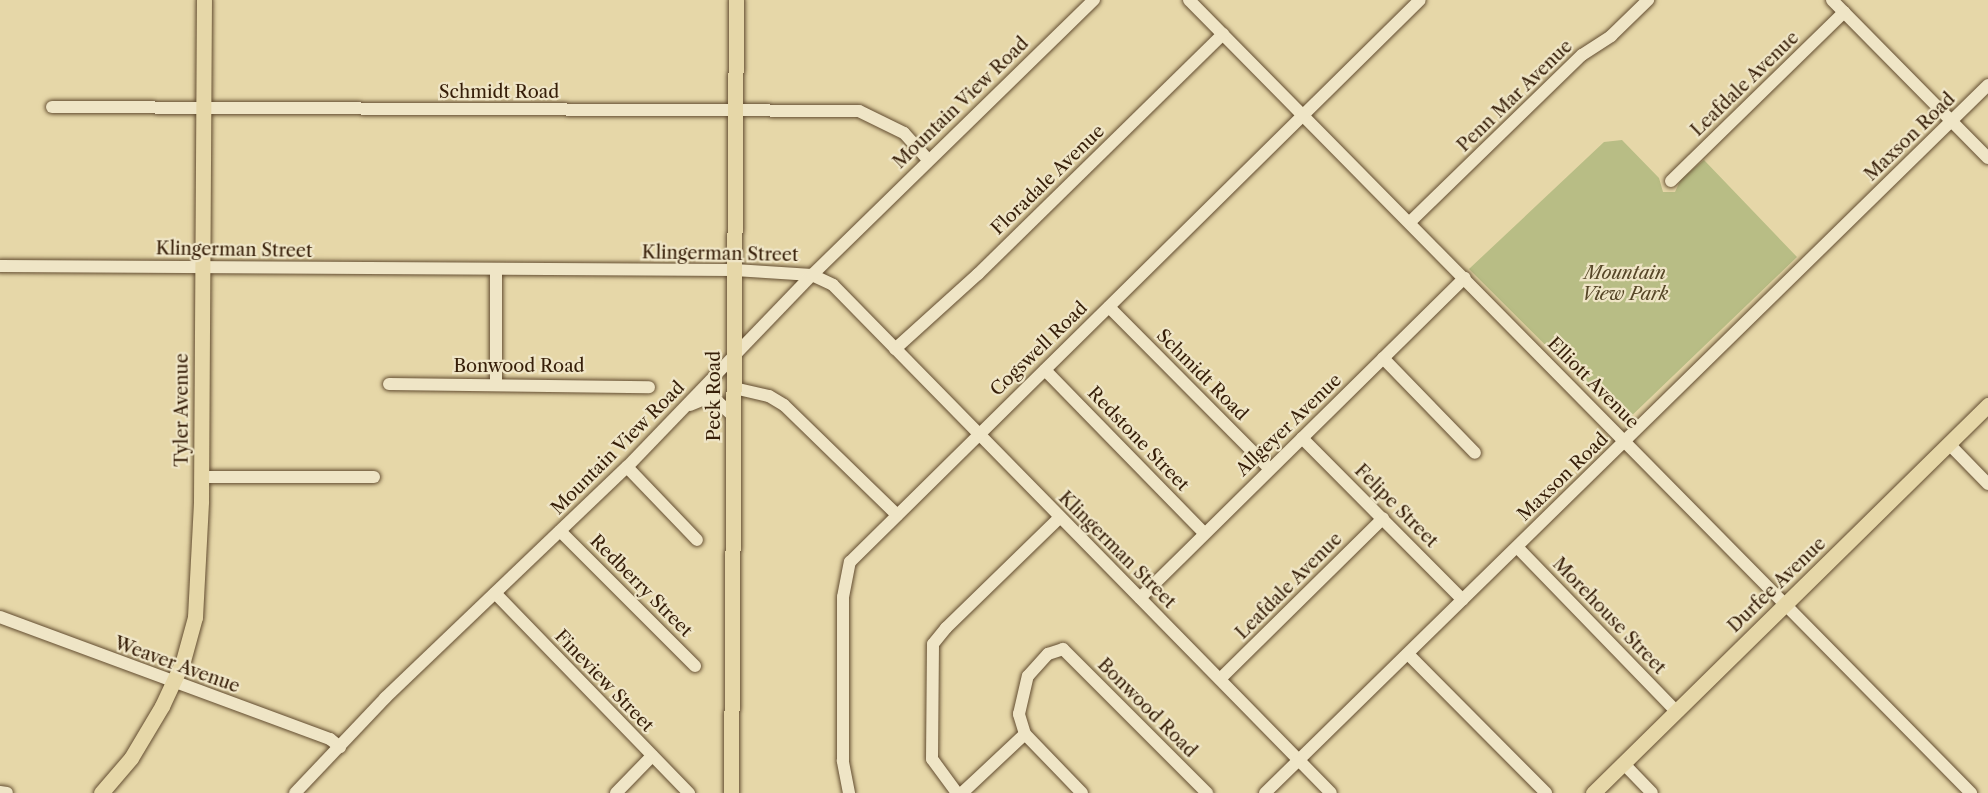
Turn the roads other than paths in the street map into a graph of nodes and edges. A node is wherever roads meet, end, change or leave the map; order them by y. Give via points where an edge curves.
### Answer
1 (204, 0) edge
2 (736, 0) edge
3 (1094, 0) edge
4 (1189, 0) edge
5 (1420, 0) edge
6 (1648, 0) edge
7 (1832, 0) edge
8 (1844, 12) junction
9 (1223, 34) junction
10 (1988, 85) edge
11 (52, 107) dead end
12 (202, 108) junction
13 (735, 111) junction
14 (1304, 114) junction
15 (1952, 121) junction
16 (1988, 158) edge
17 (928, 159) junction
18 (1671, 181) dead end
19 (1410, 222) junction
20 (0, 266) edge
21 (202, 268) junction
22 (496, 270) junction
23 (735, 270) junction
24 (812, 275) junction
25 (1465, 278) junction
26 (1109, 307) junction
27 (896, 349) junction
28 (734, 355) junction
29 (1383, 358) junction
30 (1045, 370) junction
31 (496, 383) junction
32 (389, 384) dead end
33 (650, 387) dead end
34 (734, 388) junction
35 (1988, 405) edge
36 (679, 412) junction
37 (734, 417) junction
38 (976, 434) junction
39 (1302, 438) junction
40 (1625, 441) junction
41 (1949, 444) junction
42 (1475, 453) dead end
43 (627, 466) junction
44 (1270, 469) junction
45 (201, 477) junction
46 (374, 477) dead end
47 (1988, 484) edge
48 (897, 515) junction
49 (1059, 518) junction
50 (1383, 518) junction
51 (561, 531) junction
52 (1204, 533) junction
53 (697, 540) dead end
54 (1516, 547) junction
55 (495, 593) junction
56 (1140, 598) junction
57 (1463, 600) junction
58 (1786, 604) junction
59 (0, 617) edge
60 (1408, 654) junction
61 (695, 666) dead end
62 (1220, 679) junction
63 (174, 684) junction
64 (1676, 711) junction
65 (1025, 734) junction
66 (340, 747) junction
67 (652, 756) junction
68 (1299, 761) junction
69 (1624, 764) junction
70 (0, 792) edge
71 (6, 793) edge
72 (101, 793) edge
73 (295, 793) edge
74 (616, 793) edge
75 (688, 793) edge
76 (731, 793) edge
77 (849, 793) edge
78 (957, 793) edge
79 (962, 793) edge
80 (1083, 793) edge
81 (1207, 793) edge
82 (1265, 793) edge
83 (1331, 793) edge
84 (1546, 793) edge
85 (1593, 793) edge
86 (1652, 793) edge
87 (1971, 793) edge

1 - 12 main road, Tyler Avenue
2 - 13 main road, Peck Road
3 - 17 street, Mountain View Road
4 - 9 street, Elliott Avenue
5 - 14 street, Cogswell Road
6 - 19 street, Penn Mar Avenue via 1611,36 1582,55
7 - 8 street
8 - 15 street
8 - 18 street, Leafdale Avenue
9 - 14 street, Elliott Avenue
9 - 27 street, Floradale Avenue
10 - 15 street, Maxson Road
11 - 12 street, Schmidt Road
12 - 13 street, Schmidt Road
12 - 21 main road, Tyler Avenue
13 - 17 street, Schmidt Road via 860,111 904,133
13 - 23 main road, Peck Road
14 - 19 street, Elliott Avenue
14 - 26 street, Cogswell Road
15 - 16 street
15 - 40 street, Maxson Road
17 - 24 street, Mountain View Road
19 - 25 street, Elliott Avenue
20 - 21 street, Klingerman Street
21 - 22 street, Klingerman Street
21 - 45 main road, Tyler Avenue
22 - 23 street, Klingerman Street
22 - 31 street
23 - 24 street, Klingerman Street
23 - 28 main road, Peck Road
24 - 27 street, Klingerman Street via 833,285
24 - 28 street, Mountain View Road
25 - 29 street, Allgeyer Avenue
25 - 40 street, Elliott Avenue
26 - 30 street, Cogswell Road
26 - 44 street, Schmidt Road
27 - 38 street, Klingerman Street
28 - 34 main road, Peck Road
28 - 36 street, Mountain View Road
29 - 39 street, Allgeyer Avenue
29 - 42 street
30 - 38 street, Cogswell Road
30 - 52 street, Redstone Street
31 - 32 street, Bonwood Road
31 - 33 street, Bonwood Road
34 - 37 main road, Peck Road
34 - 48 street via 769,396 784,405
35 - 41 main road, Durfee Avenue
36 - 37 street via 710,398
36 - 43 street, Mountain View Road
37 - 76 main road, Peck Road
38 - 48 street, Cogswell Road
38 - 49 street, Klingerman Street
39 - 44 street, Allgeyer Avenue
39 - 50 street, Felipe Street
40 - 54 street, Maxson Road
40 - 58 street, Elliott Avenue
41 - 47 street
41 - 58 main road, Durfee Avenue
43 - 51 street, Mountain View Road
43 - 53 street
44 - 52 street, Allgeyer Avenue
45 - 46 street
45 - 63 main road, Tyler Avenue via 195,617
48 - 77 street, Cogswell Road via 850,562 844,580 843,761
49 - 56 street, Klingerman Street
49 - 78 street via 946,627 933,645 932,759
50 - 57 street, Felipe Street
50 - 62 street, Leafdale Avenue
51 - 55 street, Mountain View Road
51 - 61 street, Redberry Street
52 - 56 street, Allgeyer Avenue
54 - 57 street, Maxson Road
54 - 64 street, Morehouse Street
55 - 66 street, Mountain View Road via 385,698
55 - 67 street, Fineview Street
56 - 62 street, Klingerman Street
57 - 60 street, Maxson Road
58 - 64 main road, Durfee Avenue
58 - 87 street, Elliott Avenue
59 - 63 street, Weaver Avenue
60 - 68 street, Maxson Road
60 - 84 street
62 - 68 street, Klingerman Street
63 - 66 street, Weaver Avenue via 330,739
63 - 72 main road, Tyler Avenue via 131,758
64 - 69 main road, Durfee Avenue
65 - 79 street
65 - 80 street
65 - 81 street, Bonwood Road via 1019,714 1028,676 1048,654 1063,649
66 - 73 street, Mountain View Road
67 - 74 street
67 - 75 street, Fineview Street
68 - 82 street, Maxson Road
68 - 83 street, Klingerman Street
69 - 85 main road, Durfee Avenue
69 - 86 street
70 - 71 street

